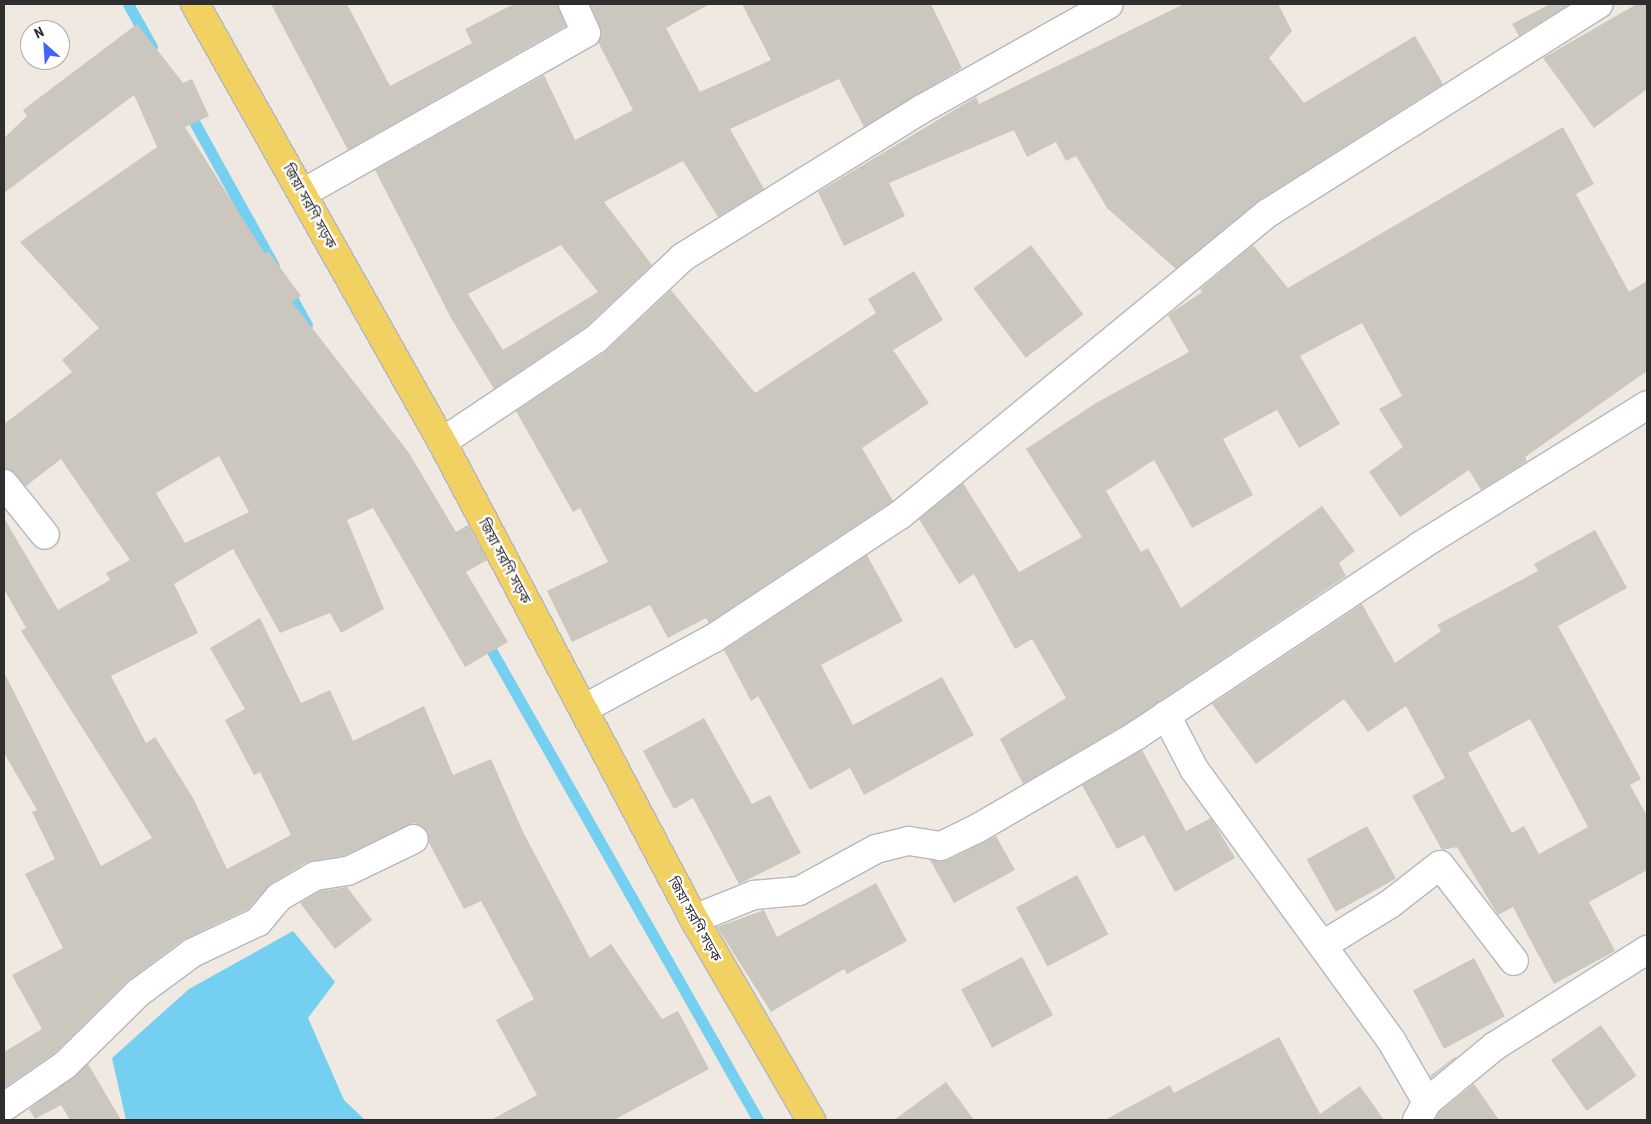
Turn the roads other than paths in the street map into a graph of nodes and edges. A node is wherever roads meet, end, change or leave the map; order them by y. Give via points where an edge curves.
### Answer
1 (195, 4) edge
2 (573, 4) edge
3 (1108, 4) edge
4 (1599, 4) edge
5 (303, 193) junction
6 (1647, 405) edge
7 (442, 442) junction
8 (4, 484) edge
9 (45, 535) dead end
10 (585, 708) junction
11 (1166, 716) junction
12 (414, 839) dead end
13 (694, 919) junction
14 (1323, 945) junction
15 (1647, 950) edge
16 (1514, 961) dead end
17 (4, 1108) edge
18 (1422, 1111) edge
19 (811, 1120) edge

1 - 5 main road, জিয়া সরণি সড়ক
2 - 5 street via 586,33
3 - 7 street via 922,108 683,257 596,339
4 - 10 street via 1268,213 900,515 714,638
5 - 7 main road, জিয়া সরণি সড়ক
6 - 11 street via 1420,546
7 - 10 main road, জিয়া সরণি সড়ক
8 - 9 street
10 - 13 main road, জিয়া সরণি সড়ক
11 - 13 street via 941,846 909,841 876,848 799,891 754,895
11 - 14 street via 1194,769
12 - 17 street via 348,871 315,876 279,897 258,922 192,953 138,993 65,1065
13 - 19 main road, জিয়া সরণি সড়ক
14 - 16 street via 1390,904 1440,865
14 - 18 street via 1391,1040
15 - 18 street via 1495,1046

